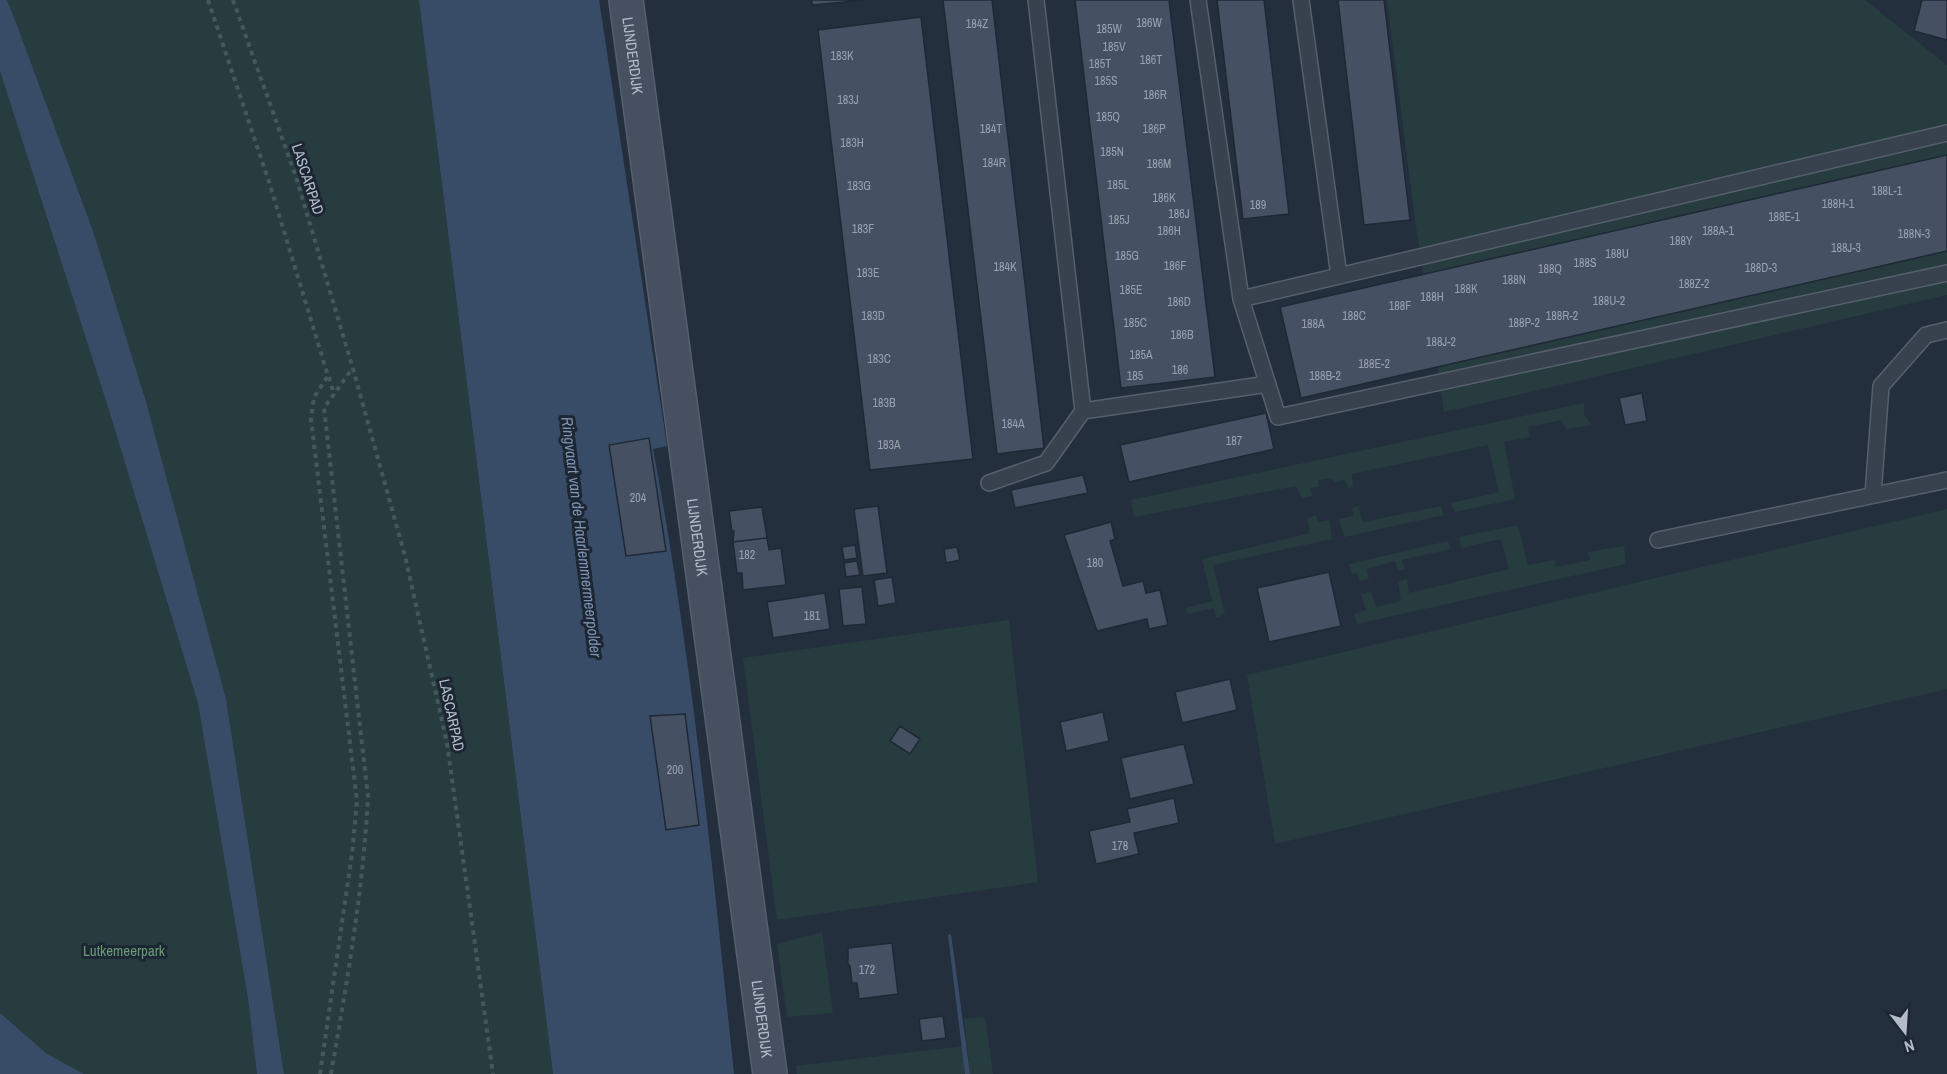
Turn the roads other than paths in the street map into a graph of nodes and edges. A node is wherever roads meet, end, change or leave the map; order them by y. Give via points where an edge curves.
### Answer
1 (626, 0) edge
2 (1036, 0) edge
3 (1198, 0) edge
4 (1301, 0) edge
5 (1947, 133) edge
6 (1947, 273) edge
7 (1340, 276) junction
8 (1241, 299) junction
9 (1947, 330) edge
10 (1268, 384) junction
11 (1083, 411) junction
12 (1947, 480) edge
13 (989, 483) dead end
14 (1873, 495) junction
15 (1658, 540) dead end
16 (770, 1074) edge

1 - 16 street, LIJNDERDIJK
2 - 11 lane
3 - 8 lane
4 - 7 lane
5 - 7 lane
6 - 10 lane via 1278,417
7 - 8 lane
8 - 10 lane
9 - 14 lane via 1926,335 1881,386
10 - 11 lane
11 - 13 lane via 1046,463
12 - 14 lane
14 - 15 lane

